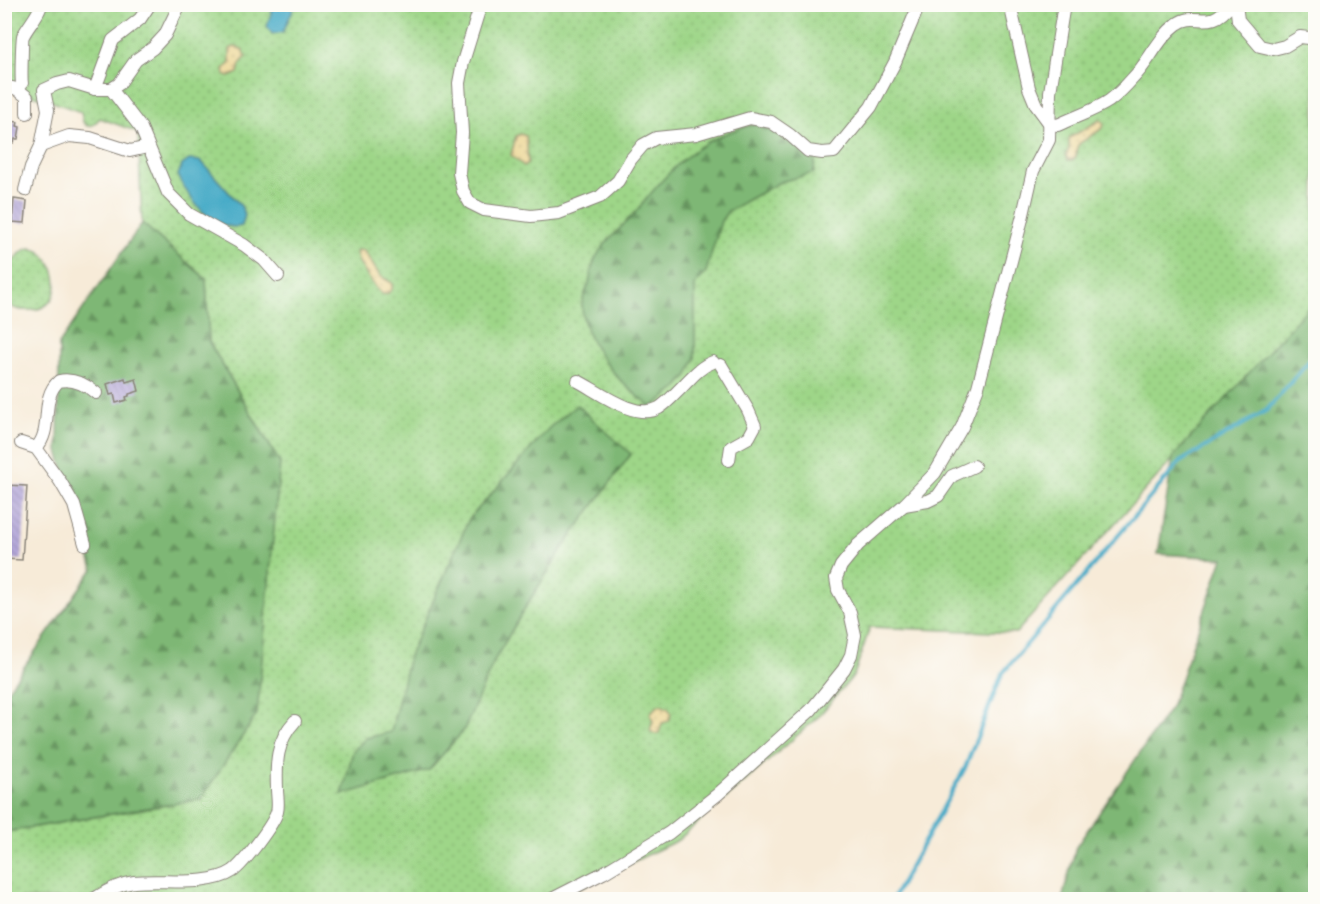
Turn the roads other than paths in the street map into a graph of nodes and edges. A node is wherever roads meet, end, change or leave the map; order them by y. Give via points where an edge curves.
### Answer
1 (150, 4) edge
2 (180, 4) edge
3 (481, 4) edge
4 (917, 4) edge
5 (1010, 4) edge
6 (1064, 4) edge
7 (1231, 4) edge
8 (1236, 4) edge
9 (40, 8) dead end
10 (1309, 38) dead end
11 (22, 83) junction
12 (4, 86) edge
13 (95, 89) junction
14 (111, 89) junction
15 (44, 90) junction
16 (27, 113) dead end
17 (1050, 124) junction
18 (42, 146) junction
19 (148, 147) junction
20 (25, 190) dead end
21 (278, 276) dead end
22 (578, 381) dead end
23 (96, 393) dead end
24 (21, 443) dead end
25 (36, 448) junction
26 (729, 460) dead end
27 (974, 466) dead end
28 (904, 505) junction
29 (84, 544) dead end
30 (295, 721) dead end
31 (93, 900) edge
32 (550, 900) edge

1 - 13 lane via 140,19 113,40
2 - 14 lane via 165,36 136,60
3 - 4 lane via 459,83 459,173 463,191 470,203 484,210 531,216 559,213 600,197 618,181 643,145 656,138 696,134 750,118 771,122 808,151 834,152 871,107 895,62
5 - 17 lane via 1029,88
6 - 17 lane via 1050,92
7 - 17 lane via 1213,20 1179,22 1109,101 1058,125
8 - 10 lane via 1238,20 1260,46 1273,49 1300,37
9 - 11 lane via 22,38
11 - 12 lane
11 - 15 lane
12 - 16 lane via 27,97
13 - 14 lane
13 - 15 lane via 69,81
14 - 19 lane via 141,128
15 - 18 lane via 48,110
17 - 28 lane via 1049,140 1033,171 978,387 962,427 935,473
18 - 19 lane via 69,136 90,138 130,151
18 - 20 lane
19 - 21 lane via 168,192 189,214 244,245
22 - 26 lane via 622,405 652,411 665,404 697,372 717,364 755,426 749,437 731,447
23 - 25 lane via 72,381 54,385 49,395 44,440
24 - 25 lane
25 - 29 lane via 74,505
27 - 28 lane via 952,476 938,496
28 - 32 lane via 858,545 841,566 836,578 855,635 851,655 811,710 718,794 669,832
30 - 31 lane via 281,742 276,769 277,811 270,827 234,870 216,879 133,882 116,886

